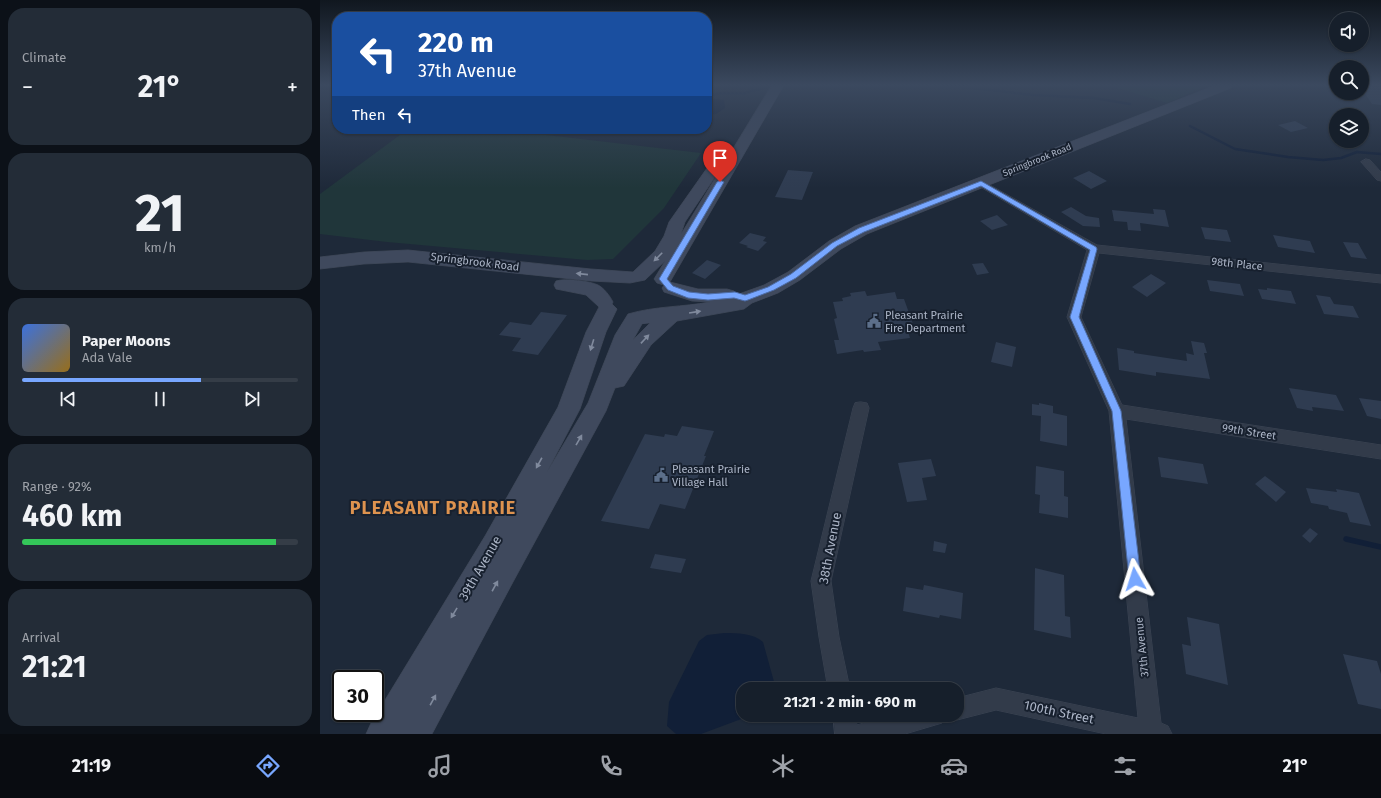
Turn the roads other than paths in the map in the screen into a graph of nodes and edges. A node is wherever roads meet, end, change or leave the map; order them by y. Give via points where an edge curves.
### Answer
1 (750, 119) edge
2 (758, 119) edge
3 (1141, 119) edge
4 (1366, 162) dead end
5 (1381, 178) edge
6 (981, 183) junction
7 (677, 222) junction
8 (1094, 249) junction
9 (320, 263) edge
10 (320, 269) edge
11 (609, 276) junction
12 (634, 276) junction
13 (1381, 279) edge
14 (667, 284) junction
15 (745, 298) junction
16 (606, 306) junction
17 (672, 314) junction
18 (639, 318) junction
19 (598, 405) junction
20 (861, 408) dead end
21 (1116, 411) junction
22 (1381, 452) edge
23 (838, 682) edge
24 (964, 707) edge
25 (845, 722) edge
26 (907, 722) edge
27 (1156, 733) edge
28 (382, 734) edge
29 (415, 734) edge
30 (847, 734) edge
31 (862, 734) edge

1 - 7 main road
2 - 14 main road
3 - 6 main road, Springbrook Road
4 - 5 street
6 - 8 street
6 - 15 main road, Springbrook Road via 861,230 835,245 794,276
7 - 11 main road via 637,259
7 -> 12 main road via 662,254
8 - 13 street, 98th Place
8 - 21 street, 37th Avenue via 1074,317
11 -> 9 main road, Springbrook Road via 408,256
10 - 16 main road, Springbrook Road via 369,263 417,264 592,290
11 - 12 main road, Springbrook Road
12 - 14 main road via 652,276
12 - 16 main road via 612,287 606,294
14 - 15 main road, Springbrook Road via 688,295 735,295
14 - 18 main road via 671,294 668,302 662,308
17 -> 15 main road, Springbrook Road via 737,304
16 - 18 main road via 621,318
16 -> 28 main road, 39th Avenue via 569,409 494,545
17 - 18 main road, Springbrook Road
19 -> 17 main road via 644,340
18 - 19 main road, 39th Avenue via 625,334
29 -> 19 main road, 39th Avenue
20 - 23 street, 38th Avenue via 821,581
21 - 22 street, 99th Street
21 - 27 street, 37th Avenue
24 - 27 street, 100th Street via 996,699
25 - 30 street
26 - 31 street

